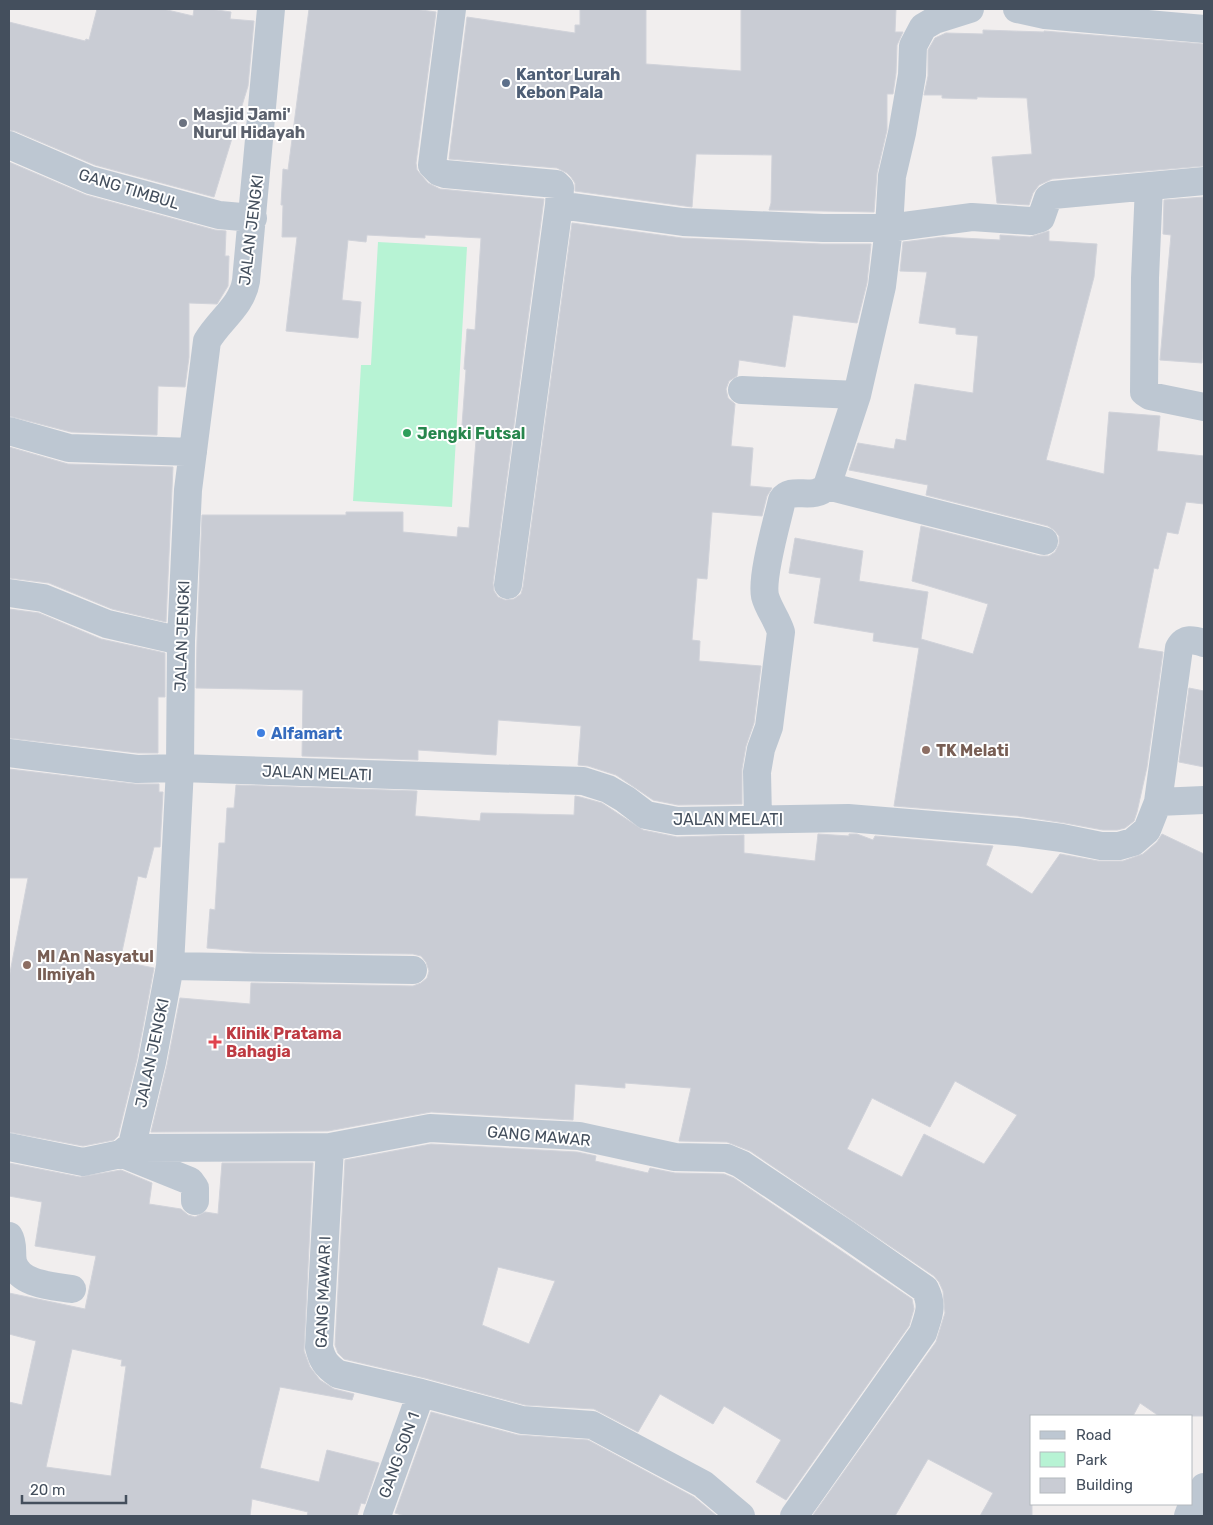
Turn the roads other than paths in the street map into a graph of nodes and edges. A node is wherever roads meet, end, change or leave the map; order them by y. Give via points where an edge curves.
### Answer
1 (272, 9) edge
2 (452, 9) edge
3 (970, 9) edge
4 (1017, 9) edge
5 (916, 18) edge
6 (1195, 22) edge
7 (9, 146) edge
8 (1204, 181) edge
9 (1149, 186) junction
10 (559, 205) junction
11 (253, 218) junction
12 (889, 228) junction
13 (742, 390) dead end
14 (857, 395) junction
15 (1204, 407) edge
16 (9, 430) edge
17 (193, 452) junction
18 (827, 486) junction
19 (1044, 540) dead end
20 (508, 586) dead end
21 (9, 593) edge
22 (181, 641) junction
23 (1204, 643) edge
24 (9, 753) edge
25 (180, 768) junction
26 (1204, 800) edge
27 (1158, 802) junction
28 (758, 819) junction
29 (170, 966) junction
30 (413, 970) dead end
31 (9, 1147) edge
32 (330, 1147) junction
33 (127, 1150) junction
34 (194, 1201) dead end
35 (9, 1236) edge
36 (72, 1289) dead end
37 (421, 1393) junction
38 (1204, 1487) edge
39 (1193, 1505) edge
40 (377, 1516) edge
41 (741, 1516) edge
42 (794, 1516) edge

1 - 11 street, JALAN JENGKI
2 - 10 street via 432,166 445,174 556,184 560,188
3 - 5 street via 935,20
4 - 6 street via 1046,14
5 - 12 street via 912,75 892,176
7 - 11 street, GANG TIMBUL via 90,180 219,215
8 - 9 street
9 - 12 street via 1053,195 1048,198 1041,218 1031,221 972,217
9 - 15 street via 1144,392
10 - 12 street via 683,222
10 - 20 street
11 - 17 street, JALAN JENGKI via 245,290 207,341
12 - 14 street via 882,286
13 - 14 street
14 - 18 street
16 - 17 street via 70,448
17 - 22 street, JALAN JENGKI via 188,490
18 - 19 street
18 - 28 street via 815,494 795,493 784,497 772,546 765,593 781,632 769,727 757,772
21 - 22 street via 43,598 107,624
22 - 25 street, JALAN JENGKI
23 - 27 street via 1189,640 1182,642 1179,648
24 - 25 street, JALAN MELATI via 138,769
25 - 28 street, JALAN MELATI via 582,781 608,789 646,815 662,819
25 - 29 street, JALAN JENGKI
26 - 27 street
27 - 28 street, JALAN MELATI via 1147,830 1132,842 1119,846 1017,832 848,818
29 - 30 street
29 - 33 street, JALAN JENGKI via 152,1062
31 - 33 street via 83,1162
32 - 33 street, GANG MAWAR
32 - 37 street, GANG MAWAR I via 319,1346 321,1359 338,1374
32 - 42 street, GANG MAWAR via 430,1128 578,1136 675,1157 727,1158 925,1290 930,1300 930,1312 923,1333
33 - 34 street via 190,1181 195,1188
35 - 36 street via 13,1261 24,1278
37 - 40 street, GANG SON 1
37 - 41 street via 522,1420 592,1425 703,1484
38 - 39 street

